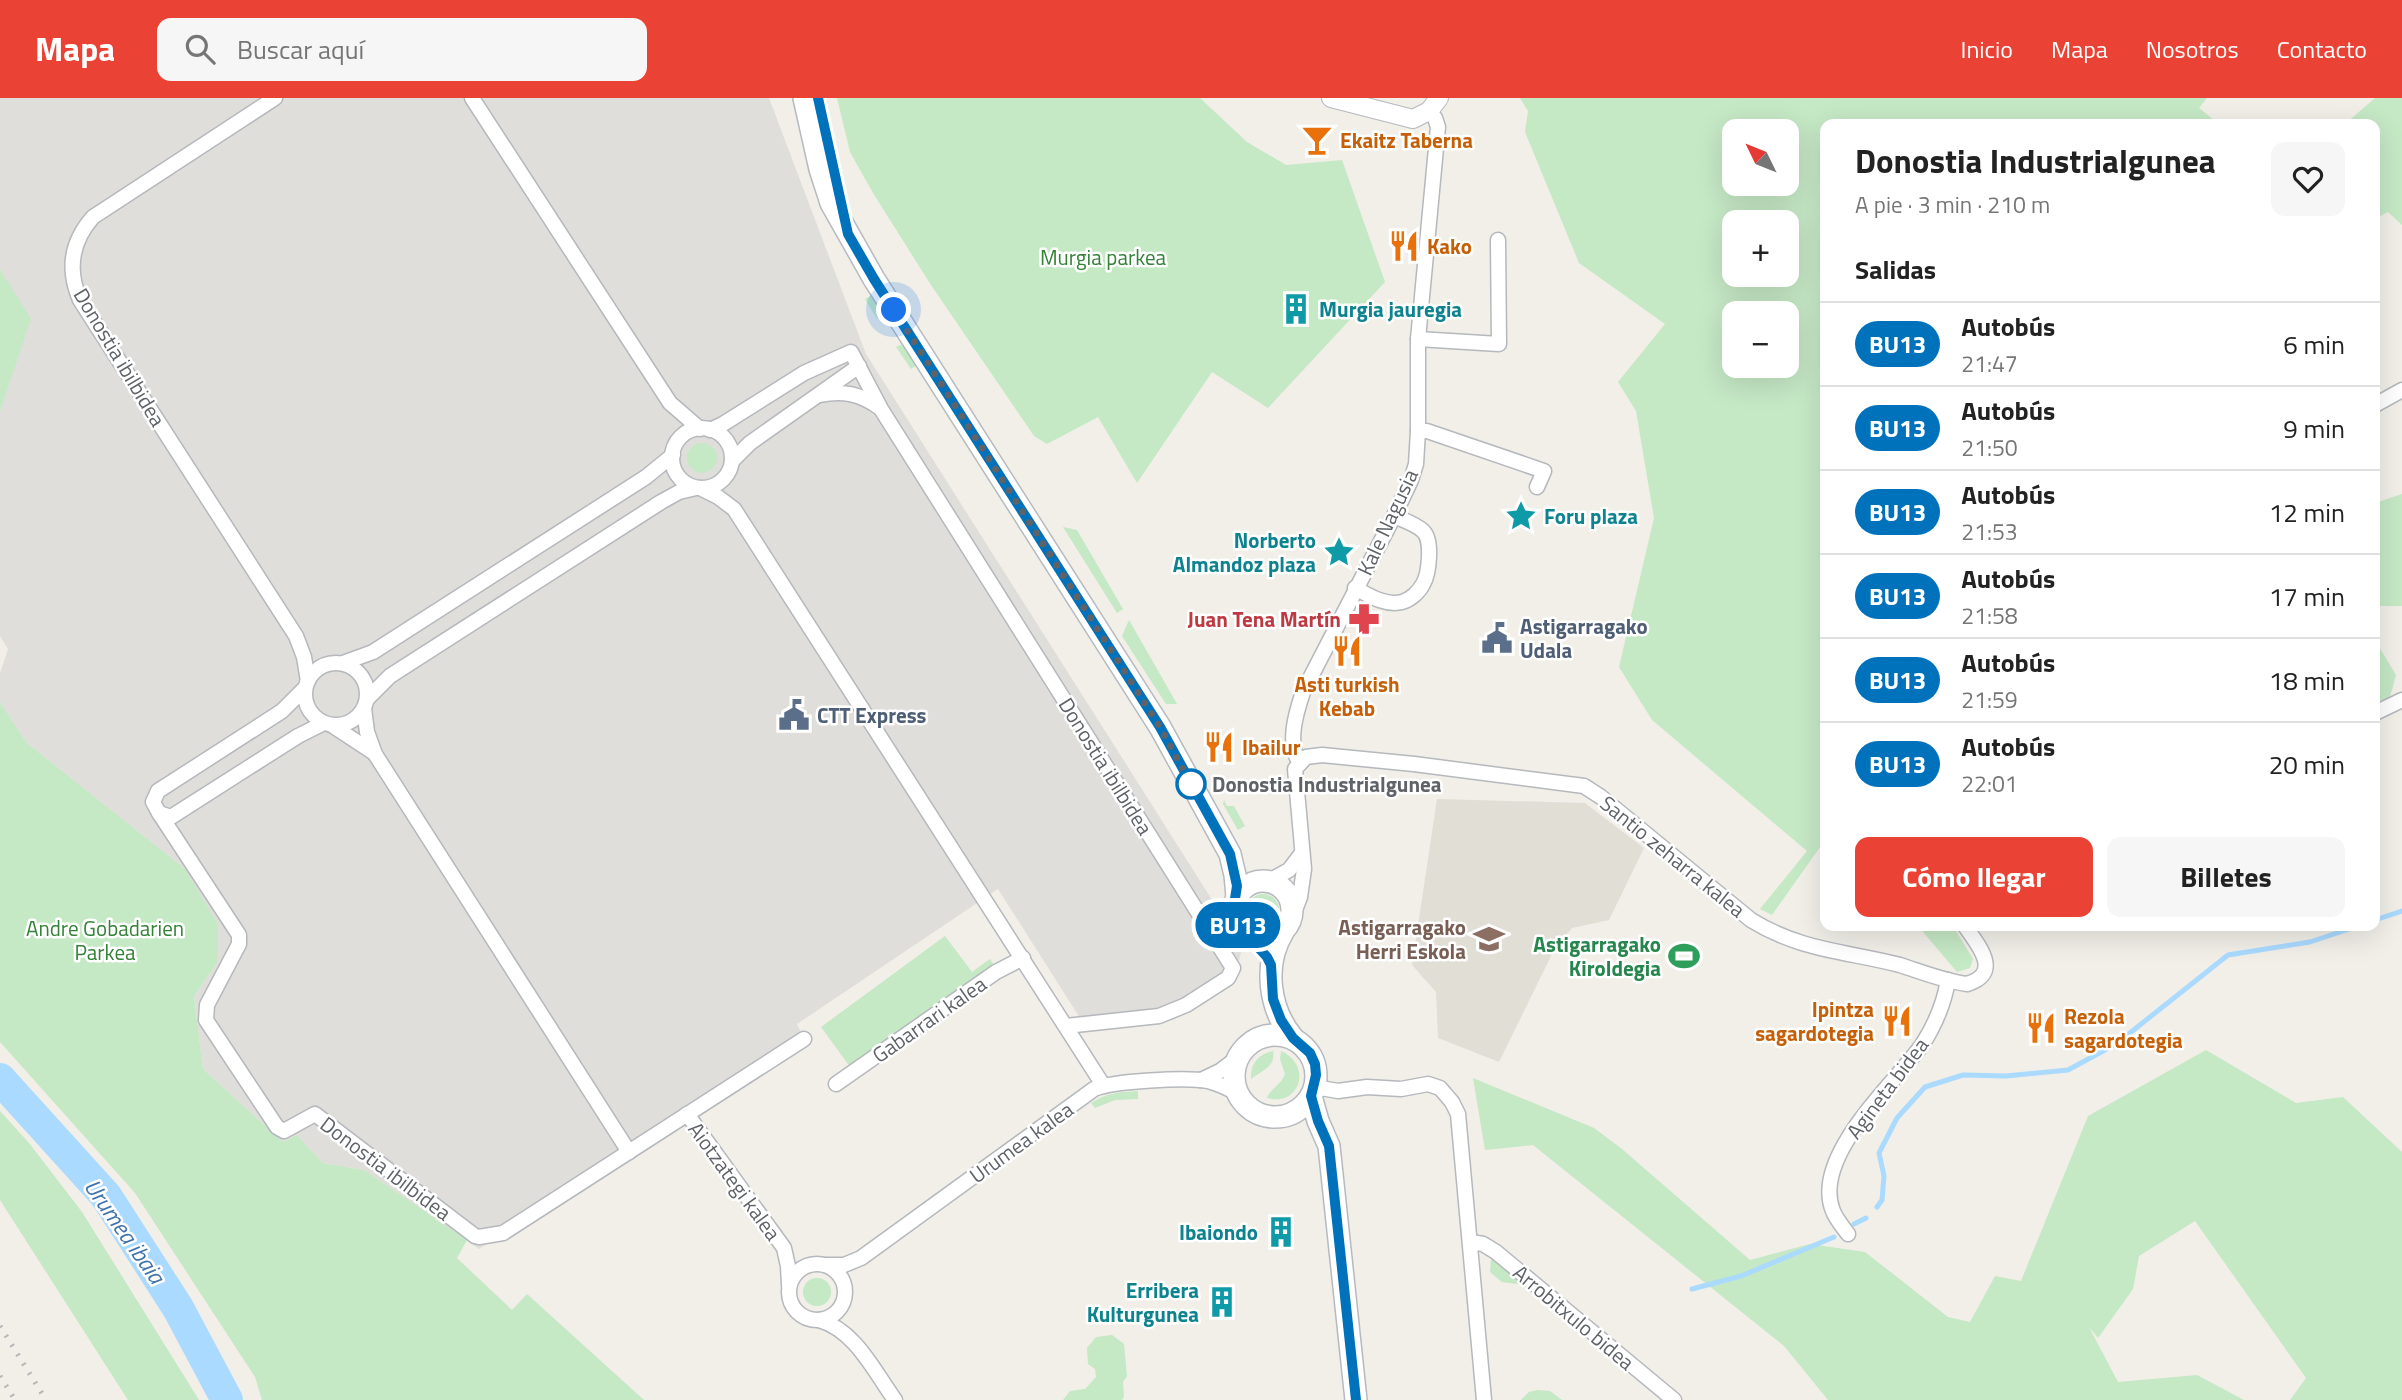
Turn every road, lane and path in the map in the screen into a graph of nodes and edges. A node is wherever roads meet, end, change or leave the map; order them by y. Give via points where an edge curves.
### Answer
1 (275, 98) edge
2 (472, 98) edge
3 (804, 98) edge
4 (818, 98) edge
5 (1331, 98) edge
6 (1434, 105) edge
7 (848, 234) junction
8 (1499, 240) dead end
9 (1418, 339) junction
10 (859, 366) junction
11 (2402, 390) edge
12 (811, 400) junction
13 (2380, 402) edge
14 (881, 409) junction
15 (705, 429) junction
16 (1418, 431) junction
17 (673, 455) junction
18 (731, 465) junction
19 (1537, 487) dead end
20 (698, 488) junction
21 (734, 509) junction
22 (1394, 516) junction
23 (1355, 588) junction
24 (343, 663) junction
25 (307, 685) junction
26 (2402, 700) edge
27 (366, 703) junction
28 (2380, 711) edge
29 (328, 724) junction
30 (375, 754) junction
31 (1299, 762) junction
32 (159, 813) junction
33 (1302, 853) junction
34 (1230, 854) junction
35 (1266, 881) junction
36 (1237, 896) junction
37 (1287, 925) junction
38 (1968, 931) edge
39 (1250, 937) junction
40 (1023, 958) junction
41 (1271, 965) junction
42 (1948, 980) junction
43 (1273, 999) junction
44 (1066, 1026) junction
45 (1293, 1038) junction
46 (804, 1039) dead end
47 (1254, 1040) junction
48 (1237, 1058) junction
49 (1200, 1080) junction
50 (836, 1084) dead end
51 (1103, 1085) junction
52 (1313, 1091) junction
53 (1238, 1094) junction
54 (687, 1114) junction
55 (1286, 1116) junction
56 (1329, 1146) junction
57 (629, 1152) junction
58 (1848, 1234) dead end
59 (1471, 1242) junction
60 (784, 1248) junction
61 (861, 1258) junction
62 (820, 1264) junction
63 (789, 1285) junction
64 (844, 1295) junction
65 (819, 1320) junction
66 (847, 1335) junction
67 (895, 1400) edge
68 (1356, 1400) edge
69 (1484, 1400) edge
70 (1674, 1400) edge

1 - 25 street, Donostia ibilbidea via 93,217 78,238 72,276 80,300 296,636
2 - 15 street via 670,403
3 - 7 main road via 825,186
4 - 7 main road
5 - 6 street via 1404,118 1417,118
6 - 9 street, Kale Nagusia via 1438,127
7 - 34 main road via 1160,727
8 - 9 street via 1499,344
9 - 16 street, Kale Nagusia
10 - 12 street
10 - 14 street, Donostia ibilbidea
10 - 15 street via 851,352 804,373 723,424
11 - 13 street
12 - 14 street via 829,393 848,393
12 - 18 street via 750,443
14 - 44 street, Donostia ibilbidea via 1233,968 1218,985 1159,1016
15 - 17 street via 685,434
15 - 18 street via 726,441
16 - 19 street via 1544,471
16 - 22 street, Kale Nagusia via 1416,464
17 - 20 street via 679,477
17 - 24 street via 646,477 384,645
18 - 20 street via 720,482
18 - 21 street
20 - 21 street
20 - 27 street via 661,502 390,676
21 - 40 street
22 - 23 street, Kale Nagusia
22 - 23 street via 1427,536 1424,583 1405,601 1392,603
23 - 31 street, Kale Nagusia via 1300,703 1294,737
24 - 25 street via 323,666
24 - 27 street via 365,680
25 - 29 street via 311,713
25 - 32 street via 282,711 158,791 153,802
26 - 28 street
27 - 29 street via 350,722
27 - 30 street via 367,732
29 - 30 street
29 - 32 street via 298,736 171,817
30 - 57 street
31 - 33 street, Kale Nagusia via 1294,773
31 - 42 street, Santio zeharra kalea via 1322,755 1584,786 1771,932 1797,943
32 - 57 street, Donostia ibilbidea via 239,935 239,944 207,1005 206,1020 277,1127 290,1129 315,1114 480,1237 503,1233
33 - 35 street via 1289,870
33 - 37 street, Kale Nagusia via 1303,885
34 - 35 main road
34 - 36 main road
35 - 36 main road via 1248,885
35 - 37 main road via 1290,899
36 - 39 main road via 1237,924
37 - 39 main road via 1267,940
37 - 41 main road
38 - 42 street, Santio zeharra kalea via 1983,953 1985,974 1968,984
39 - 41 main road
40 - 44 street
40 - 50 street, Gabarrari kalea
41 - 43 main road
42 - 58 street, Agineta bidea via 1944,1002 1924,1042 1860,1119 1835,1166 1832,1210
43 - 45 main road
43 - 47 main road
44 - 51 street
45 - 47 main road via 1273,1034
45 - 52 main road via 1303,1044 1315,1064
46 - 54 street
47 - 48 main road
48 - 49 street, Urumea kalea
48 - 53 main road via 1233,1076
49 - 51 street, Urumea kalea
49 - 53 street, Urumea kalea
51 - 61 street, Urumea kalea
52 - 55 main road via 1304,1105
52 - 56 main road via 1318,1121
52 - 59 street via 1428,1084 1440,1088 1458,1114
53 - 55 main road via 1253,1111
54 - 57 street, Donostia ibilbidea
54 - 60 street, Aiotzategi kalea
55 - 56 main road via 1311,1126
56 - 68 main road
59 - 69 street
59 - 70 street, Arrobitxulo bidea via 1496,1252
60 - 62 street, Aiotzategi kalea
60 - 63 street, Aiotzategi kalea
61 - 62 street, Urumea kalea via 844,1265
61 - 64 street, Urumea kalea via 850,1273
62 - 63 street via 798,1270
62 - 64 street via 838,1273
63 - 65 street via 795,1310
64 - 65 street via 834,1314
64 - 66 street
65 - 66 street
66 - 67 street

